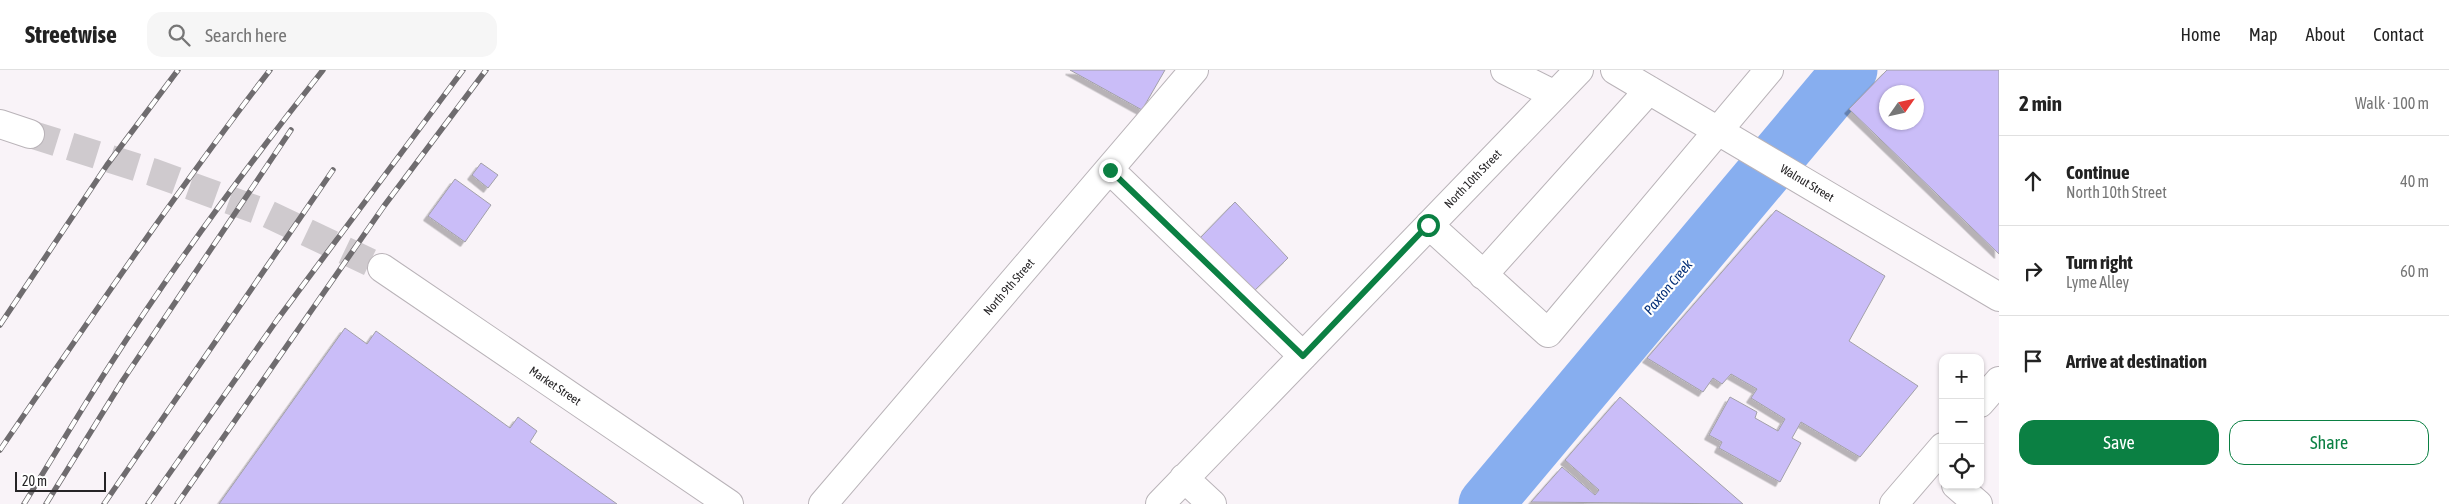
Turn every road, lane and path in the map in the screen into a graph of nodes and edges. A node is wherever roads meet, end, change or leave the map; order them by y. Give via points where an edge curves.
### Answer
1 (1194, 70) edge
2 (1506, 70) edge
3 (1579, 70) edge
4 (1615, 70) edge
5 (1756, 74) edge
6 (1649, 90) junction
7 (1555, 95) junction
8 (0, 124) edge
9 (1718, 131) junction
10 (30, 134) tunnel mouth
11 (1110, 170) junction
12 (1428, 225) junction
13 (382, 268) tunnel mouth
14 (1483, 275) junction
15 (1999, 297) edge
16 (1303, 356) junction
17 (1999, 381) edge
18 (1983, 399) edge
19 (1938, 461) edge
20 (1184, 478) junction
21 (1961, 489) edge
22 (729, 504) edge
23 (822, 504) edge
24 (1160, 504) edge
25 (1212, 504) edge
26 (1894, 504) edge
27 (1978, 504) edge

1 - 11 main road, North 9th Street
2 - 7 main road
3 - 7 main road, North 10th Street
4 - 6 main road, Walnut Street
5 - 9 main road
6 - 9 main road, Walnut Street
6 - 14 main road
7 - 12 main road, North 10th Street
8 - 10 main road
9 - 14 main road via 1548,333
9 - 15 main road, Walnut Street
11 - 16 main road
11 - 23 main road, North 9th Street
12 - 14 main road
12 - 16 main road, North 10th Street
13 - 22 main road, Market Street
16 - 20 main road, North 10th Street
17 - 18 main road
19 - 26 main road
20 - 24 main road, North 10th Street
20 - 25 main road
21 - 27 main road

